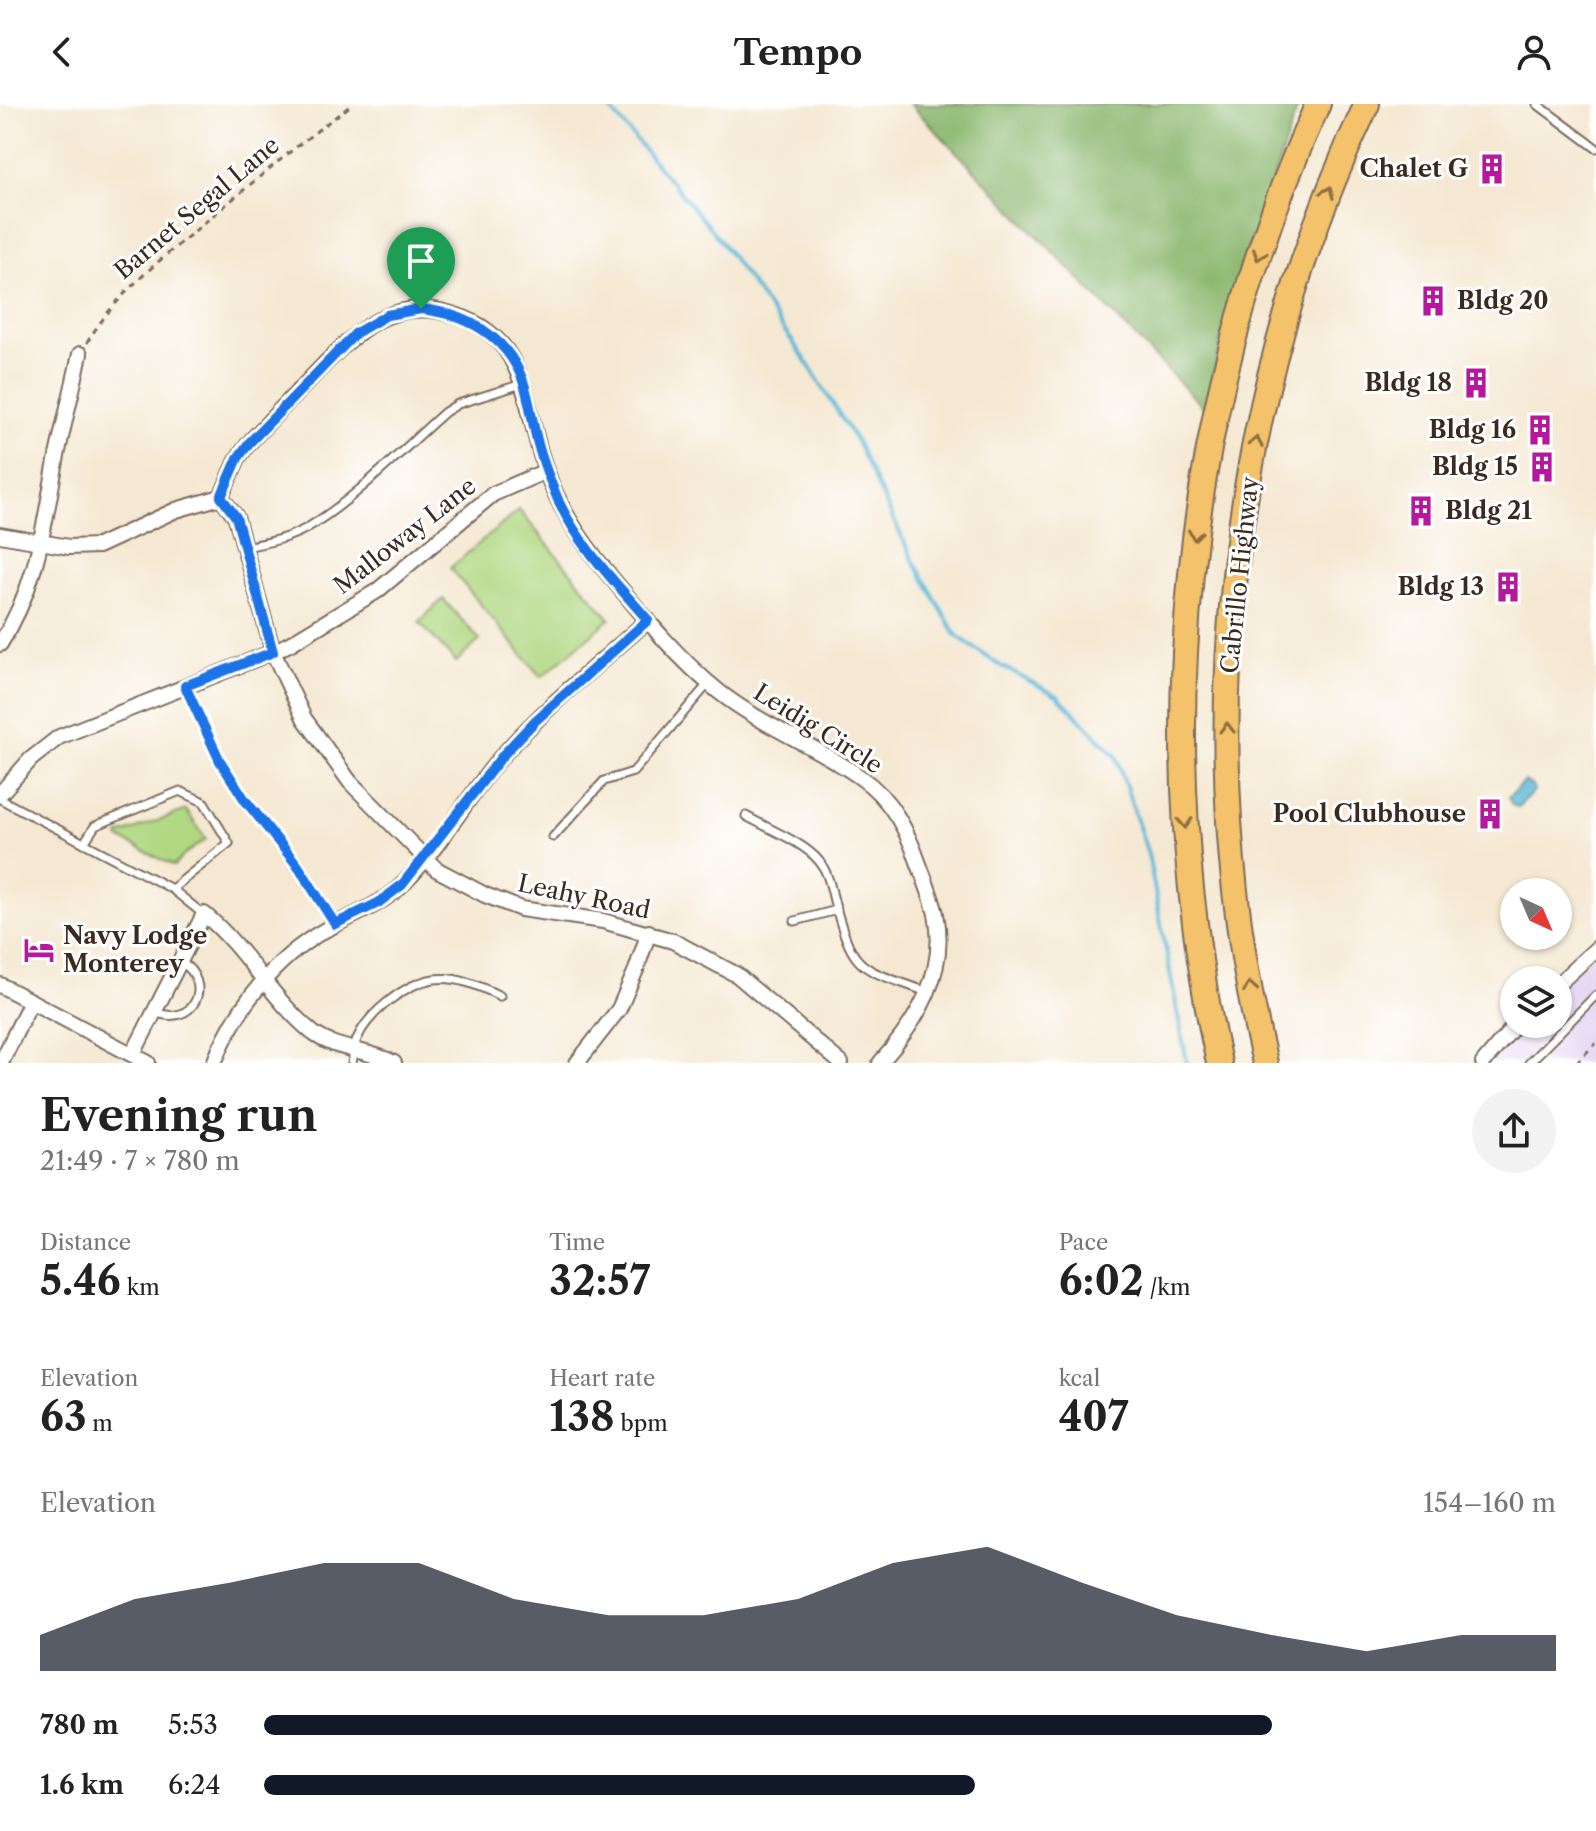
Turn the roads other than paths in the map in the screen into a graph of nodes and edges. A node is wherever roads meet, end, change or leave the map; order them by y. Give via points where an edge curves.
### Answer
1 (1318, 104) edge
2 (1367, 104) edge
3 (1537, 104) edge
4 (1596, 148) edge
5 (80, 354) road end
6 (524, 383) junction
7 (546, 471) junction
8 (221, 497) junction
9 (0, 535) edge
10 (42, 542) junction
11 (244, 548) junction
12 (648, 620) junction
13 (0, 644) edge
14 (273, 652) junction
15 (709, 683) junction
16 (185, 686) junction
17 (0, 796) edge
18 (746, 816) dead end
19 (553, 837) dead end
20 (84, 843) junction
21 (426, 857) junction
22 (172, 889) junction
23 (837, 910) junction
24 (204, 914) junction
25 (795, 921) dead end
26 (335, 924) junction
27 (649, 932) junction
28 (1596, 949) edge
29 (180, 961) junction
30 (1572, 971) edge
31 (265, 980) junction
32 (0, 985) edge
33 (929, 993) junction
34 (1596, 995) edge
35 (500, 996) dead end
36 (31, 1001) junction
37 (155, 1012) junction
38 (1504, 1038) edge
39 (133, 1054) junction
40 (353, 1057) edge
41 (1, 1063) edge
42 (148, 1063) edge
43 (214, 1063) edge
44 (394, 1063) edge
45 (577, 1063) edge
46 (841, 1063) edge
47 (880, 1063) edge
48 (1219, 1063) edge
49 (1265, 1063) edge
50 (1483, 1063) edge
51 (1529, 1063) edge

1 -> 48 highway, Cabrillo Highway via 1271,217 1237,327 1205,470 1190,573 1183,699 1185,823 1196,934
49 -> 2 highway, Cabrillo Highway via 1246,964 1229,813 1228,688 1237,566 1253,458 1281,337 1324,204
3 - 4 lane
5 - 10 street
6 - 7 street, Leidig Circle
6 - 8 street, Leidig Circle via 506,350 469,320 421,309 387,315 356,333 249,443
6 - 11 lane via 458,404 306,528
7 - 12 street, Leidig Circle via 580,538
7 - 14 street, Malloway Lane via 493,494 377,591
8 - 10 street via 176,510 98,546
8 - 11 street, Leahy Road via 233,509
9 - 10 street
10 - 13 street via 30,586
11 - 14 street, Leahy Road
12 - 15 street, Leidig Circle
12 - 21 street via 503,755
14 - 16 street, Malloway Lane
14 - 21 street, Leahy Road via 304,718 333,761
15 - 19 lane via 633,772 604,781
15 - 33 street, Leidig Circle via 859,776 894,810 935,913 937,952
16 - 17 street, Malloway Lane via 59,737 31,759
16 - 26 lane via 228,774
17 - 20 lane
18 - 23 lane via 819,861
20 - 22 lane
20 - 22 lane via 95,826 180,791 204,802 229,843
21 - 26 street via 392,893
21 - 27 street, Leahy Road via 436,869 503,903
22 - 24 lane
23 - 25 lane
23 - 33 lane via 848,948 859,964
24 - 29 street
24 - 31 street
26 - 31 street via 292,953
27 - 45 street via 619,1009
27 - 46 street, Leahy Road via 737,975
28 - 30 street
29 - 37 street
29 - 37 lane via 195,974 197,998 179,1015
31 - 40 street via 313,1033
31 - 43 street via 240,1011
32 - 36 street
33 - 47 street, Leidig Circle
34 - 51 lane
35 - 40 lane via 451,979 423,982 373,1017 361,1032
36 - 39 street
36 - 41 street
37 - 39 street
38 - 50 street
39 - 42 street
40 - 44 street via 375,1054

